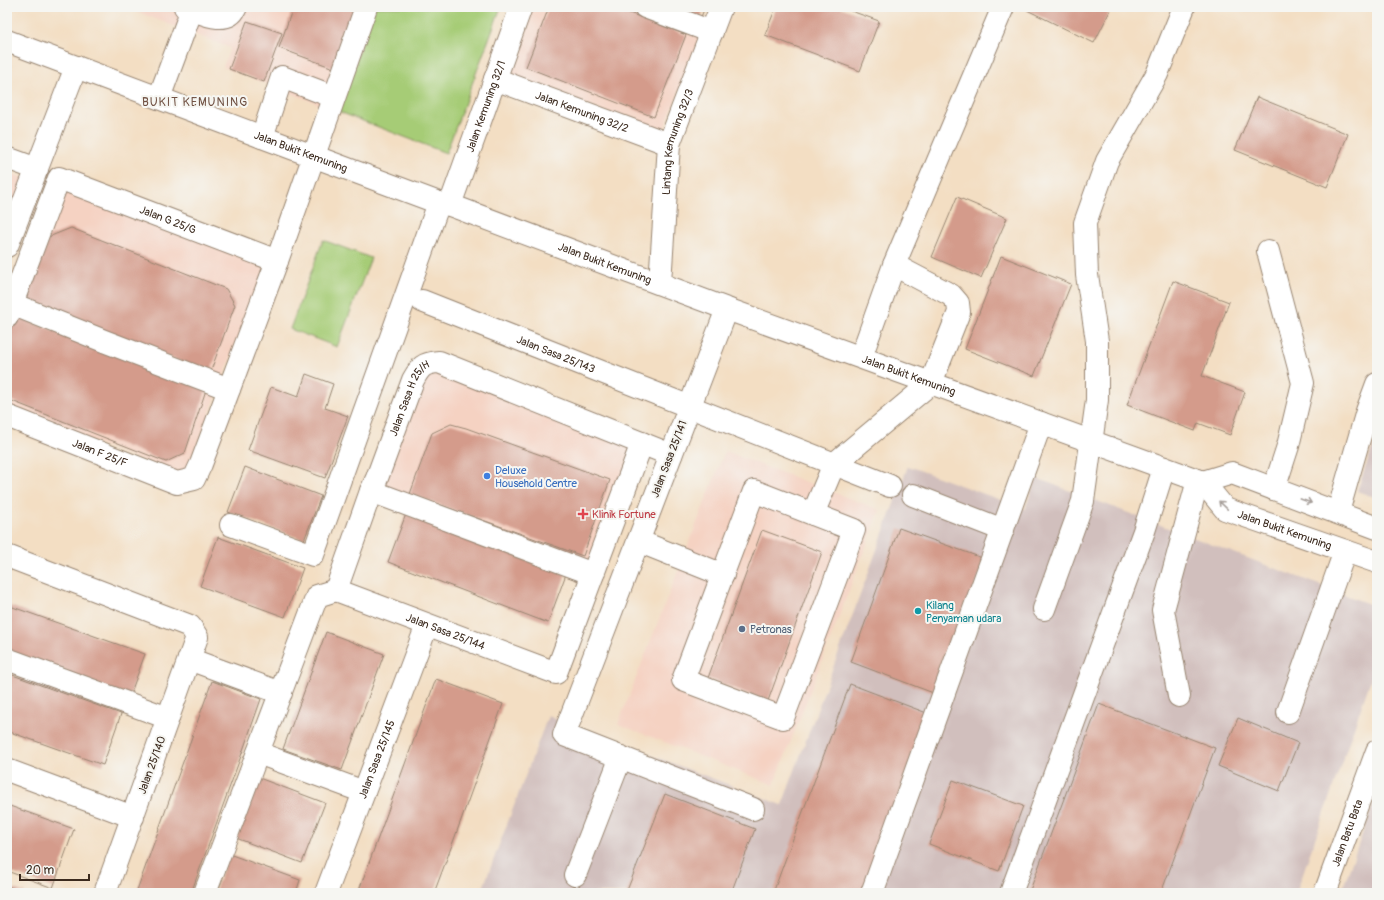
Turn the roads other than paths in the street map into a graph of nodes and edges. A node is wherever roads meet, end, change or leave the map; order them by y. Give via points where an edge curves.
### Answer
1 (366, 7) edge
2 (521, 7) edge
3 (645, 7) edge
4 (721, 7) edge
5 (1003, 7) edge
6 (1184, 7) edge
7 (189, 8) edge
8 (233, 11) edge
9 (712, 32) junction
10 (7, 41) edge
11 (76, 67) junction
12 (495, 79) junction
13 (334, 97) junction
14 (159, 98) junction
15 (262, 137) junction
16 (669, 144) junction
17 (314, 156) junction
18 (7, 158) edge
19 (36, 169) junction
20 (445, 204) junction
21 (7, 246) edge
22 (1268, 251) dead end
23 (277, 261) junction
24 (894, 265) junction
25 (660, 283) junction
26 (422, 301) dead end
27 (727, 309) junction
28 (9, 310) edge
29 (862, 357) junction
30 (931, 383) junction
31 (1377, 384) edge
32 (229, 389) junction
33 (690, 407) junction
34 (1372, 414) edge
35 (7, 416) edge
36 (1041, 423) junction
37 (1091, 441) junction
38 (642, 443) junction
39 (671, 455) junction
40 (834, 464) junction
41 (1164, 468) junction
42 (1201, 481) junction
43 (890, 486) dead end
44 (1274, 489) junction
45 (371, 491) junction
46 (914, 495) dead end
47 (1338, 512) junction
48 (813, 514) junction
49 (231, 525) dead end
50 (1377, 528) edge
51 (1003, 530) junction
52 (638, 541) junction
53 (1345, 551) junction
54 (7, 556) edge
55 (1377, 562) edge
56 (593, 574) junction
57 (723, 575) junction
58 (336, 590) junction
59 (1044, 609) dead end
60 (427, 624) junction
61 (7, 659) edge
62 (190, 659) junction
63 (281, 693) junction
64 (1179, 696) dead end
65 (1288, 712) dead end
66 (168, 718) junction
67 (1377, 751) edge
68 (258, 753) junction
69 (621, 757) junction
70 (7, 770) edge
71 (364, 792) junction
72 (753, 809) dead end
73 (133, 816) junction
74 (575, 875) dead end
75 (105, 893) edge
76 (205, 893) edge
77 (326, 893) edge
78 (872, 893) edge
79 (1011, 893) edge
80 (1325, 893) edge

1 - 13 street
2 - 12 street, Jalan Kemuning 32/1
3 - 9 street
4 - 9 street, Lintang Kemuning 32/3
5 - 24 street
6 - 37 street via 1157,74 1107,161 1085,223 1087,275 1097,341 1097,400
7 - 8 street via 208,16 225,18
7 - 14 street
9 - 16 street, Lintang Kemuning 32/3
10 - 11 street, Jalan Bukit Kemuning
11 - 14 street, Jalan Bukit Kemuning
11 - 19 street
12 - 16 street, Jalan Kemuning 32/2
12 - 20 street, Jalan Kemuning 32/1
13 - 15 street via 282,77
13 - 17 street
14 - 15 street, Jalan Bukit Kemuning
15 - 17 street, Jalan Bukit Kemuning
16 - 25 street, Lintang Kemuning 32/3
17 - 20 street, Jalan Bukit Kemuning
17 - 23 street
18 - 19 street
19 - 21 street
20 - 25 street, Jalan Bukit Kemuning
20 - 49 street, Jalan Kemuning 32/1 via 313,555
22 - 44 street via 1303,383 1288,446
23 - 28 street, Jalan G 25/G via 59,178
23 - 32 street
24 - 29 street
24 - 30 street via 951,295 958,303 959,312
25 - 27 street, Jalan Bukit Kemuning
26 - 33 street, Jalan Sasa 25/143
27 - 29 street, Jalan Bukit Kemuning
27 - 33 street, Jalan Sasa 25/141
28 - 32 street via 104,341
29 - 30 street, Jalan Bukit Kemuning
30 - 36 street, Jalan Bukit Kemuning
30 - 40 street
31 - 34 street
32 - 35 street, Jalan F 25/F via 194,479 178,483
33 - 39 street, Jalan Sasa 25/141
33 - 40 street, Jalan Sasa 25/143
34 - 47 street
36 - 37 street, Jalan Bukit Kemuning
36 - 51 street
37 - 41 street, Jalan Bukit Kemuning
37 - 59 street via 1083,501
38 - 39 street, Jalan Sasa H 25/H
38 - 45 street, Jalan Sasa H 25/H via 439,362 427,363 419,369 412,380
38 - 56 street
39 - 52 street, Jalan Sasa 25/141
40 - 43 street, Jalan Sasa 25/143
40 - 48 street
41 - 42 street, Jalan Bukit Kemuning
41 - 79 street via 1144,532
42 - 44 street via 1232,473
53 -> 42 street, Jalan Bukit Kemuning via 1225,509
42 - 64 street via 1163,610
44 -> 47 street
45 - 56 street
45 - 58 street, Jalan Sasa H 25/H
46 - 51 street
47 - 50 street
48 - 57 street via 754,491
48 - 57 street via 854,530 783,718 683,680
51 - 78 street
52 - 57 street
52 - 69 street, Jalan Sasa 25/141 via 564,735
53 - 55 street, Jalan Bukit Kemuning
53 - 65 street
54 - 62 street, Jalan 25/140 via 190,626 197,637
56 - 60 street, Jalan Sasa 25/144 via 556,673
58 - 60 street, Jalan Sasa 25/144
58 - 63 street via 317,596
60 - 71 street, Jalan Sasa 25/145
61 - 66 street
62 - 63 street
62 - 66 street, Jalan 25/140
63 - 68 street
66 - 73 street, Jalan 25/140
67 - 80 street, Jalan Batu Bata
68 - 71 street
68 - 76 street
69 - 72 street
69 - 74 street
70 - 73 street
71 - 77 street, Jalan Sasa 25/145
73 - 75 street, Jalan 25/140

